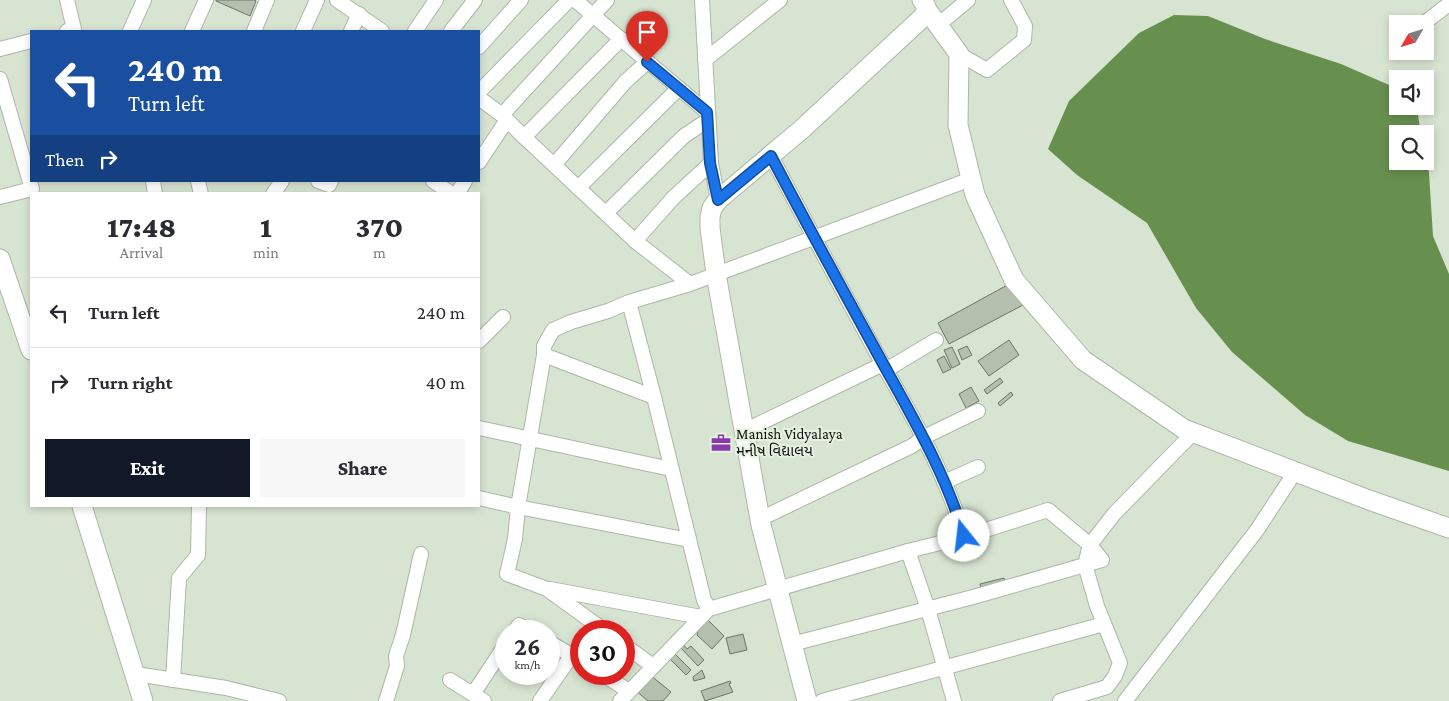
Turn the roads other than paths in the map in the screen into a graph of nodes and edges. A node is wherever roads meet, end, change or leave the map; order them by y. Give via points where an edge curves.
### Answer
1 (67, 0) edge
2 (144, 0) edge
3 (206, 0) edge
4 (267, 0) edge
5 (317, 0) edge
6 (436, 0) edge
7 (475, 0) edge
8 (521, 0) edge
9 (569, 0) edge
10 (575, 0) edge
11 (607, 0) edge
12 (780, 0) edge
13 (968, 0) edge
14 (1011, 0) edge
15 (705, 3) edge
16 (1449, 4) edge
17 (349, 5) edge
18 (924, 5) edge
19 (593, 16) junction
20 (1434, 16) edge
21 (938, 25) junction
22 (71, 30) edge
23 (130, 30) edge
24 (192, 30) edge
25 (254, 30) edge
26 (303, 30) edge
27 (351, 30) edge
28 (381, 30) edge
29 (416, 30) edge
30 (452, 30) edge
31 (621, 39) junction
32 (30, 41) edge
33 (480, 46) edge
34 (0, 49) edge
35 (959, 54) junction
36 (705, 60) junction
37 (647, 62) junction
38 (0, 79) edge
39 (679, 88) junction
40 (480, 100) edge
41 (708, 116) junction
42 (505, 118) junction
43 (524, 137) junction
44 (771, 156) junction
45 (480, 160) edge
46 (710, 163) junction
47 (554, 165) junction
48 (971, 179) junction
49 (435, 182) edge
50 (578, 188) junction
51 (449, 192) edge
52 (0, 197) edge
53 (718, 200) junction
54 (606, 213) junction
55 (814, 238) junction
56 (635, 241) junction
57 (0, 259) edge
58 (716, 274) junction
59 (690, 284) junction
60 (629, 302) junction
61 (503, 317) dead end
62 (480, 340) edge
63 (936, 340) dead end
64 (30, 347) edge
65 (544, 355) junction
66 (885, 367) junction
67 (654, 397) junction
68 (978, 411) dead end
69 (480, 428) edge
70 (744, 431) junction
71 (1194, 432) junction
72 (924, 437) junction
73 (530, 439) junction
74 (978, 467) dead end
75 (671, 469) junction
76 (1295, 472) junction
77 (944, 482) junction
78 (480, 498) edge
79 (82, 507) edge
80 (199, 507) edge
81 (518, 508) junction
82 (760, 519) junction
83 (1449, 528) edge
84 (964, 536) junction
85 (689, 540) junction
86 (1090, 545) junction
87 (908, 551) junction
88 (421, 554) dead end
89 (1085, 565) junction
90 (547, 589) junction
91 (778, 590) junction
92 (928, 609) junction
93 (705, 613) junction
94 (590, 620) edge
95 (1104, 624) junction
96 (792, 644) junction
97 (635, 653) edge
98 (495, 665) edge
99 (570, 665) edge
100 (653, 666) junction
101 (945, 668) junction
102 (136, 674) junction
103 (173, 680) junction
104 (450, 680) dead end
105 (613, 685) edge
106 (624, 696) edge
107 (478, 698) edge
108 (143, 701) edge
109 (279, 701) edge
110 (386, 701) edge
111 (540, 701) edge
112 (807, 701) edge
113 (822, 701) edge
114 (954, 701) edge
115 (1060, 701) edge
116 (1124, 701) edge

1 - 22 street via 74,29
2 - 23 street
3 - 24 street
4 - 25 street
5 - 26 street
6 - 29 street
7 - 30 street
8 - 33 street
9 - 40 street
10 - 19 street
11 - 19 street
12 - 36 street
13 - 21 street
14 - 35 street via 1025,26 1024,40 986,70
15 - 36 street
16 - 20 street
17 - 27 street
17 - 28 street
18 - 21 main road
18 - 44 main road via 923,17
19 - 31 street
19 - 42 street
21 - 35 main road
31 - 37 street
31 - 43 street
32 - 34 street
35 - 48 main road via 958,125
36 - 41 street
37 - 39 street
37 - 47 street via 625,82
38 - 52 street via 32,189
39 - 41 street
39 - 50 street
40 - 42 street
41 - 46 street
41 - 54 street
42 - 43 street
42 - 45 street
43 - 47 street
44 - 53 main road
44 - 55 street
46 - 53 street
46 - 56 street
47 - 50 street
48 - 55 street
48 - 71 main road via 975,195 1014,280 1083,360 1184,429
49 - 51 street
50 - 54 street
53 - 58 main road via 710,217
54 - 56 street
55 - 58 street
55 - 66 street
56 - 59 street
57 - 64 main road
58 - 59 street
58 - 70 main road
59 - 60 street
60 - 65 street via 552,330 544,346
60 - 67 street
61 - 62 street
63 - 66 street
65 - 67 street
65 - 73 street
66 - 70 street
66 - 72 street
67 - 75 street
68 - 72 street
69 - 73 street
70 - 82 main road
71 - 76 main road
71 - 86 street via 1114,514
72 - 77 street
72 - 82 street via 912,446
73 - 75 street
73 - 81 street
74 - 77 street
75 - 85 street
76 - 83 main road
76 - 116 street via 1257,530
77 - 84 street via 956,507
78 - 81 street
79 - 102 main road
80 - 103 street via 198,555 179,578
81 - 85 street
81 - 90 street via 507,574
82 - 91 main road
84 - 86 street via 1048,510
84 - 87 street
85 - 93 street
86 - 89 street via 1102,560
87 - 91 street
87 - 92 street
88 - 110 street
89 - 92 street
89 - 95 street
90 - 93 street
90 - 94 street
91 - 93 street
91 - 96 main road
92 - 96 street
92 - 101 street
93 - 100 street
95 - 101 street
95 - 115 street via 1120,663 1116,676 1107,687
96 - 112 main road
97 - 100 street
98 - 107 street
99 - 111 street
100 - 106 street
101 - 113 street
101 - 114 street
102 - 103 street
102 - 108 main road
103 - 109 street
104 - 107 street
105 - 106 street

